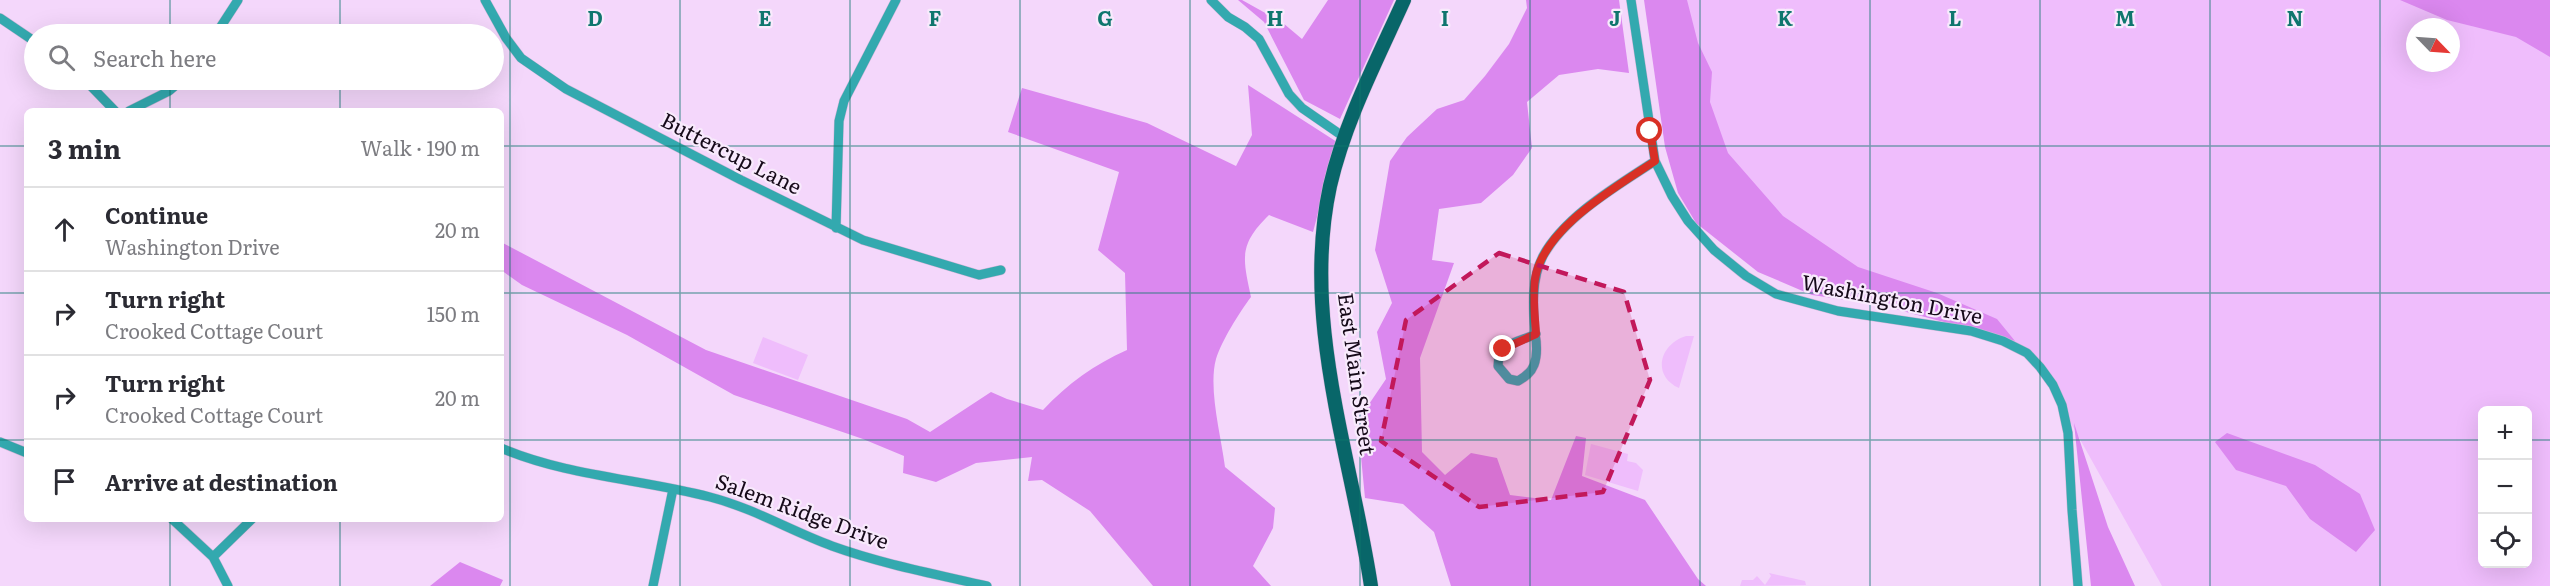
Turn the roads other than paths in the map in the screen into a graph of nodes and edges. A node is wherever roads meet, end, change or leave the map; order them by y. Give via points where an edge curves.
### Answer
1 (238, 0) edge
2 (485, 0) edge
3 (896, 0) edge
4 (1211, 0) edge
5 (1404, 0) edge
6 (1631, 0) edge
7 (0, 18) edge
8 (222, 24) edge
9 (498, 24) edge
10 (24, 34) edge
11 (504, 34) edge
12 (95, 90) edge
13 (170, 90) edge
14 (112, 108) edge
15 (135, 108) edge
16 (1344, 137) junction
17 (1655, 161) junction
18 (836, 228) junction
19 (1001, 270) dead end
20 (1536, 334) junction
21 (0, 442) edge
22 (504, 449) edge
23 (24, 452) edge
24 (673, 489) junction
25 (175, 522) edge
26 (249, 522) edge
27 (213, 557) junction
28 (228, 586) edge
29 (653, 586) edge
30 (987, 586) edge
31 (1371, 586) edge
32 (2078, 586) edge

1 - 8 street
2 - 9 street, Buttercup Lane
3 - 18 street via 844,101 839,121
4 - 16 street via 1258,39 1289,94 1302,108
5 - 16 main road, East Main Street
6 - 17 street, Washington Drive
7 - 10 street
11 - 18 street, Buttercup Lane via 521,58 566,89
12 - 14 street
13 - 15 street
16 - 31 main road, East Main Street via 1325,218 1324,322 1334,397
17 - 20 street via 1605,194 1555,237 1535,277
17 - 32 street, Washington Drive via 1672,196 1707,243 1746,276 1776,294 1838,310 1971,331 2027,353 2053,385 2062,405 2068,433
18 - 19 street, Buttercup Lane via 925,261 979,275
20 - 20 street via 1503,349 1498,357 1498,366 1509,379 1518,381 1534,367
21 - 23 street
22 - 24 street, Salem Ridge Drive via 549,464
24 - 29 street
24 - 30 street, Salem Ridge Drive via 742,507 872,559
25 - 27 street
26 - 27 street
27 - 28 street

